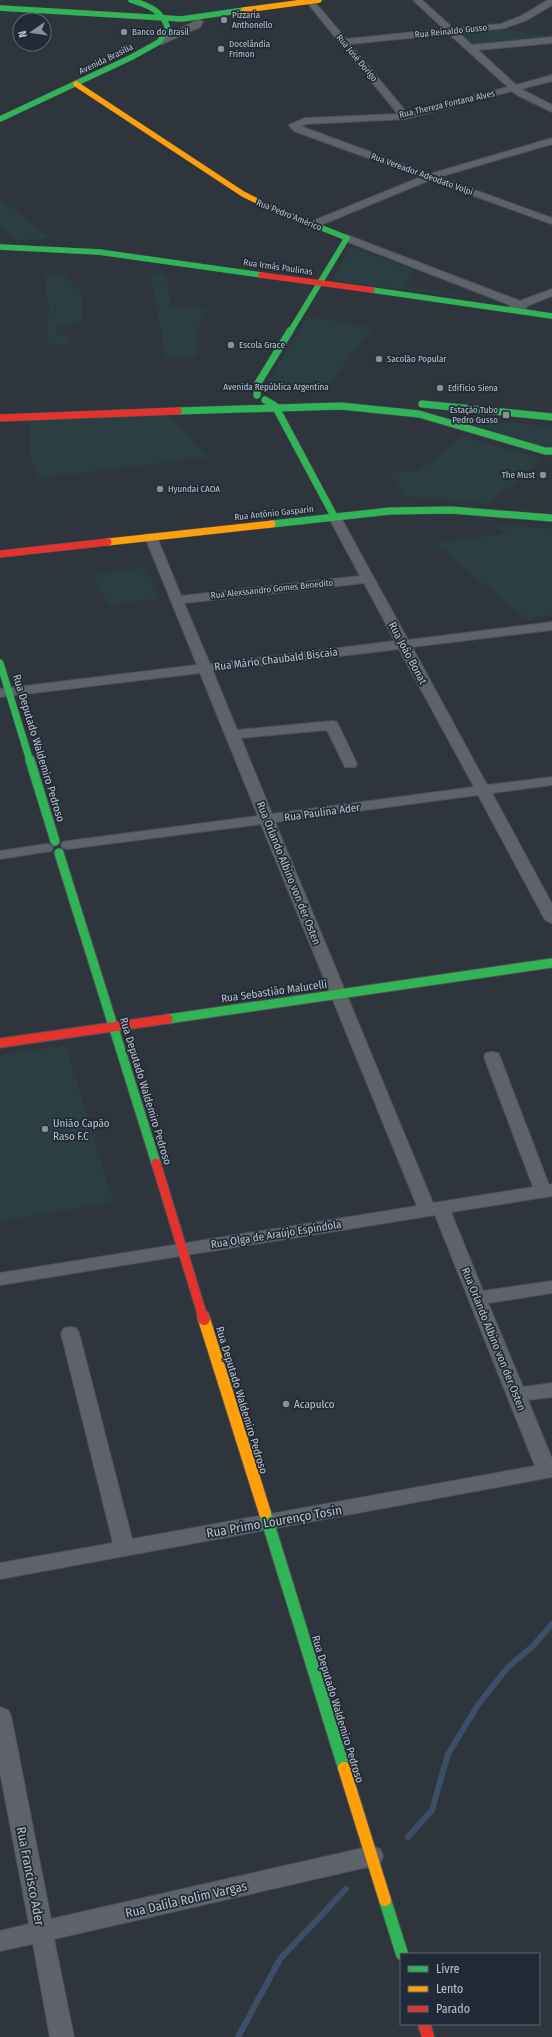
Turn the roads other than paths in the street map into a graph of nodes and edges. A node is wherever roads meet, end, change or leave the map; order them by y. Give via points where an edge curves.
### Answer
1 (131, 0) edge
2 (416, 0) edge
3 (314, 1) edge
4 (552, 1) edge
5 (0, 8) edge
6 (46, 12) edge
7 (52, 12) edge
8 (12, 15) edge
9 (0, 16) edge
10 (166, 19) junction
11 (199, 22) dead end
12 (502, 26) junction
13 (524, 30) dead end
14 (451, 31) junction
15 (538, 32) dead end
16 (552, 34) edge
17 (552, 40) edge
18 (159, 42) junction
19 (344, 42) junction
20 (470, 48) junction
21 (552, 78) edge
22 (76, 84) junction
23 (514, 88) junction
24 (552, 109) edge
25 (405, 116) junction
26 (0, 119) edge
27 (294, 125) joint
28 (552, 141) edge
29 (429, 177) junction
30 (552, 221) edge
31 (312, 224) junction
32 (347, 238) junction
33 (0, 247) edge
34 (320, 283) junction
35 (484, 292) junction
36 (552, 292) edge
37 (476, 305) junction
38 (522, 306) junction
39 (505, 310) junction
40 (552, 316) edge
41 (273, 395) dead end
42 (253, 396) junction
43 (341, 397) dead end
44 (387, 401) dead end
45 (410, 403) dead end
46 (275, 406) junction
47 (552, 417) edge
48 (0, 418) edge
49 (550, 451) edge
50 (334, 516) junction
51 (552, 518) edge
52 (151, 537) junction
53 (0, 554) edge
54 (368, 579) junction
55 (176, 600) junction
56 (552, 626) edge
57 (404, 644) junction
58 (0, 663) edge
59 (204, 668) junction
60 (4, 692) edge
61 (232, 735) junction
62 (350, 764) dead end
63 (552, 781) edge
64 (483, 790) junction
65 (266, 819) junction
66 (57, 847) junction
67 (0, 855) edge
68 (552, 918) edge
69 (552, 963) edge
70 (338, 994) junction
71 (113, 1027) junction
72 (0, 1043) edge
73 (492, 1057) dead end
74 (547, 1190) edge
75 (434, 1209) junction
76 (183, 1249) junction
77 (0, 1279) edge
78 (552, 1287) edge
79 (478, 1298) junction
80 (70, 1333) dead end
81 (552, 1390) edge
82 (517, 1396) junction
83 (550, 1472) edge
84 (268, 1522) junction
85 (124, 1548) junction
86 (0, 1571) edge
87 (0, 1716) edge
88 (372, 1856) junction
89 (41, 1932) junction
90 (0, 1941) edge
91 (402, 1953) edge
92 (424, 2025) edge
93 (62, 2037) edge
94 (428, 2037) edge

1 - 10 street via 154,10
2 - 14 street
3 - 10 street via 195,18
3 - 19 street, Rua José Dorigo
4 - 12 street, Rua Reinaldo Gusso via 519,20
5 - 6 street
7 - 10 street
8 - 9 street
10 - 18 street via 168,29
11 - 18 street
12 - 13 street
12 - 14 street, Rua Reinaldo Gusso
14 - 19 street, Rua Reinaldo Gusso
14 - 20 street
15 - 16 street
17 - 20 street
18 - 22 street, Avenida Brasília via 132,58
19 - 25 street, Rua José Dorigo
20 - 23 street
21 - 23 street, Rua Thereza Fontana Alves
22 - 26 street, Avenida Brasília
22 - 31 street, Rua Pedro Américo via 243,194 265,206
23 - 24 street
23 - 25 street, Rua Thereza Fontana Alves
25 - 27 street, Rua Thereza Fontana Alves via 305,121
27 - 29 street, Rua Vereador Adeodato Volpi via 302,131
28 - 29 street
29 - 30 street, Rua Vereador Adeodato Volpi
29 - 31 street
31 - 32 street, Rua Pedro Américo
32 - 34 street
32 - 35 street, Rua Pedro Américo
33 - 34 street, Rua Irmãs Paulinas via 109,253
34 - 37 street, Rua Irmãs Paulinas
34 - 42 street via 258,383
35 - 37 street via 488,295 488,301
35 - 38 street, Rua Pedro Américo
36 - 38 street
37 - 39 street, Rua Irmãs Paulinas
38 - 39 street
39 - 40 street, Rua Irmãs Paulinas
41 - 42 street, Avenida República Argentina
42 - 46 street
43 - 44 street, Avenida República Argentina
45 - 47 street
46 - 48 street, Avenida República Argentina
46 - 49 street, Avenida República Argentina via 326,406 419,414
46 - 50 street, Rua João Bonat
50 - 51 street, Rua Antônio Gasparin via 445,510
50 - 52 street, Rua Antônio Gasparin
50 - 54 street, Rua João Bonat
52 - 53 street, Rua Antônio Gasparin
52 - 55 street, Rua Orlando Albino von der Osten
54 - 55 street, Rua Alexssandro Gomes Benedito
54 - 57 street, Rua João Bonat
55 - 59 street, Rua Orlando Albino von der Osten
56 - 57 street, Rua Mário Chaubald Biscaia
57 - 59 street, Rua Mário Chaubald Biscaia
57 - 64 street, Rua João Bonat
58 - 60 street, Rua Deputado Waldemiro Pedroso
59 - 60 street, Rua Mário Chaubald Biscaia
59 - 61 street, Rua Orlando Albino von der Osten
60 - 66 street, Rua Deputado Waldemiro Pedroso
61 - 62 street via 332,725
61 - 65 street, Rua Orlando Albino von der Osten
63 - 64 street, Rua Paulina Ader
64 - 65 street, Rua Paulina Ader
64 - 68 street, Rua João Bonat
65 - 66 street, Rua Paulina Ader
65 - 70 street, Rua Orlando Albino von der Osten
66 - 67 street, Rua Paulina Ader
66 - 71 street, Rua Deputado Waldemiro Pedroso
69 - 70 street, Rua Sebastião Malucelli
70 - 71 street, Rua Sebastião Malucelli
70 - 75 street, Rua Orlando Albino von der Osten
71 - 72 street, Rua Sebastião Malucelli
71 - 76 street, Rua Deputado Waldemiro Pedroso
73 - 74 street
74 - 75 street, Rua Olga de Araújo Espíndola
75 - 76 street, Rua Olga de Araújo Espíndola
75 - 79 street, Rua Orlando Albino von der Osten
76 - 77 street, Rua Olga de Araújo Espíndola
76 - 84 street, Rua Deputado Waldemiro Pedroso
78 - 79 street
79 - 82 street, Rua Orlando Albino von der Osten
80 - 85 street
81 - 82 street
82 - 83 street, Rua Orlando Albino von der Osten
83 - 84 street, Rua Primo Lourenço Tosin
84 - 85 street, Rua Primo Lourenço Tosin
84 - 88 street, Rua Deputado Waldemiro Pedroso
85 - 86 street, Rua Primo Lourenço Tosin
87 - 89 street, Rua Francisco Ader
88 - 89 street, Rua Dalila Rolim Vargas
88 - 91 street, Rua Deputado Waldemiro Pedroso
89 - 90 street, Rua Dalila Rolim Vargas
89 - 93 street, Rua Francisco Ader
92 - 94 street

